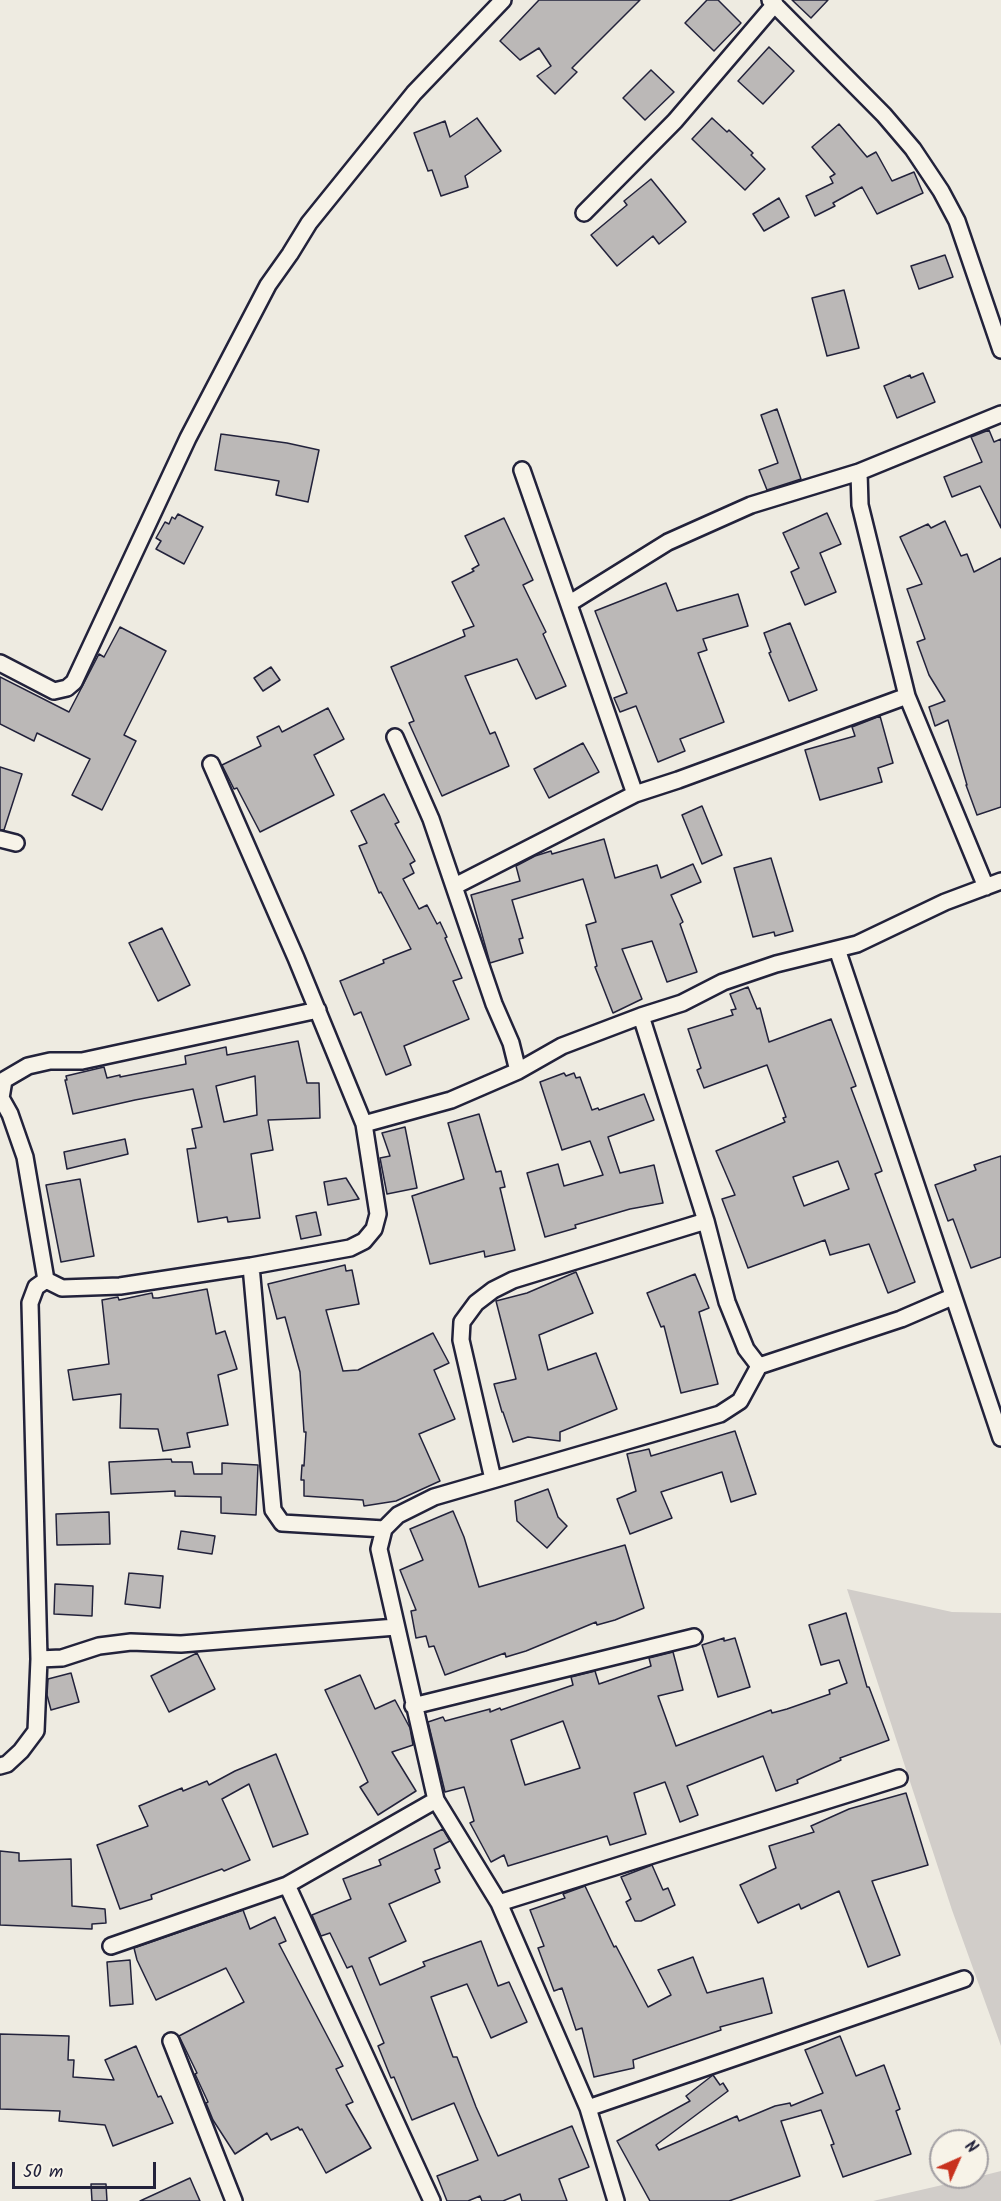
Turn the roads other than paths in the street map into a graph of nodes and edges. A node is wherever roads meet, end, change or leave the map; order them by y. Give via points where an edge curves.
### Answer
1 (503, 0) edge
2 (772, 2) edge
3 (584, 213) dead end
4 (1001, 350) edge
5 (1001, 414) edge
6 (522, 470) dead end
7 (859, 472) junction
8 (570, 603) junction
9 (0, 663) edge
10 (907, 696) junction
11 (395, 737) dead end
12 (211, 764) dead end
13 (635, 794) junction
14 (0, 838) edge
15 (16, 843) dead end
16 (1001, 882) edge
17 (455, 886) junction
18 (986, 887) junction
19 (837, 949) junction
20 (318, 1010) junction
21 (641, 1016) junction
22 (518, 1071) junction
23 (0, 1098) edge
24 (364, 1124) junction
25 (706, 1221) junction
26 (251, 1266) junction
27 (46, 1280) junction
28 (952, 1297) junction
29 (759, 1366) junction
30 (1001, 1438) edge
31 (493, 1479) junction
32 (384, 1529) junction
33 (396, 1627) junction
34 (694, 1637) dead end
35 (39, 1659) junction
36 (413, 1706) junction
37 (0, 1766) edge
38 (900, 1778) dead end
39 (436, 1800) junction
40 (287, 1885) junction
41 (499, 1903) junction
42 (111, 1946) dead end
43 (964, 1979) dead end
44 (171, 2041) dead end
45 (588, 2108) junction
46 (234, 2201) edge
47 (432, 2201) edge
48 (616, 2201) edge

1 - 9 street via 414,93 309,223 268,285 188,438 74,682 54,691
2 - 3 street via 675,121
2 - 4 street via 884,115 941,190 957,221
5 - 7 street
6 - 8 street
7 - 8 street via 752,505 668,542
7 - 10 street via 860,505
8 - 13 street
10 - 13 street
10 - 18 street
11 - 17 street
12 - 20 street
13 - 17 street
14 - 15 street
16 - 18 street
17 - 22 street
18 - 19 street via 857,944
19 - 21 street via 723,982 682,1003
19 - 28 street
20 - 23 street via 82,1061 27,1066 4,1080
20 - 24 street
21 - 22 street via 562,1046
21 - 25 street
22 - 24 street via 451,1100
23 - 27 street via 25,1157
24 - 26 street via 378,1214 374,1229 364,1241 350,1248
25 - 29 street via 727,1302 746,1349
25 - 31 street via 513,1280 476,1303 462,1322 461,1340
26 - 27 street via 120,1286 62,1288
26 - 32 street via 273,1510 282,1523
27 - 35 street via 36,1287 30,1303
28 - 29 street via 901,1319
28 - 30 street
29 - 31 street via 740,1401 720,1414
31 - 32 street via 434,1497 399,1515
32 - 33 street via 379,1549
33 - 35 street via 181,1644 132,1642 99,1646 62,1658
33 - 36 street
34 - 36 street
35 - 37 street via 36,1731 21,1751
36 - 39 street
38 - 41 street
39 - 40 street
39 - 41 street
40 - 42 street
40 - 47 street
41 - 45 street
43 - 45 street
44 - 46 street
45 - 48 street

